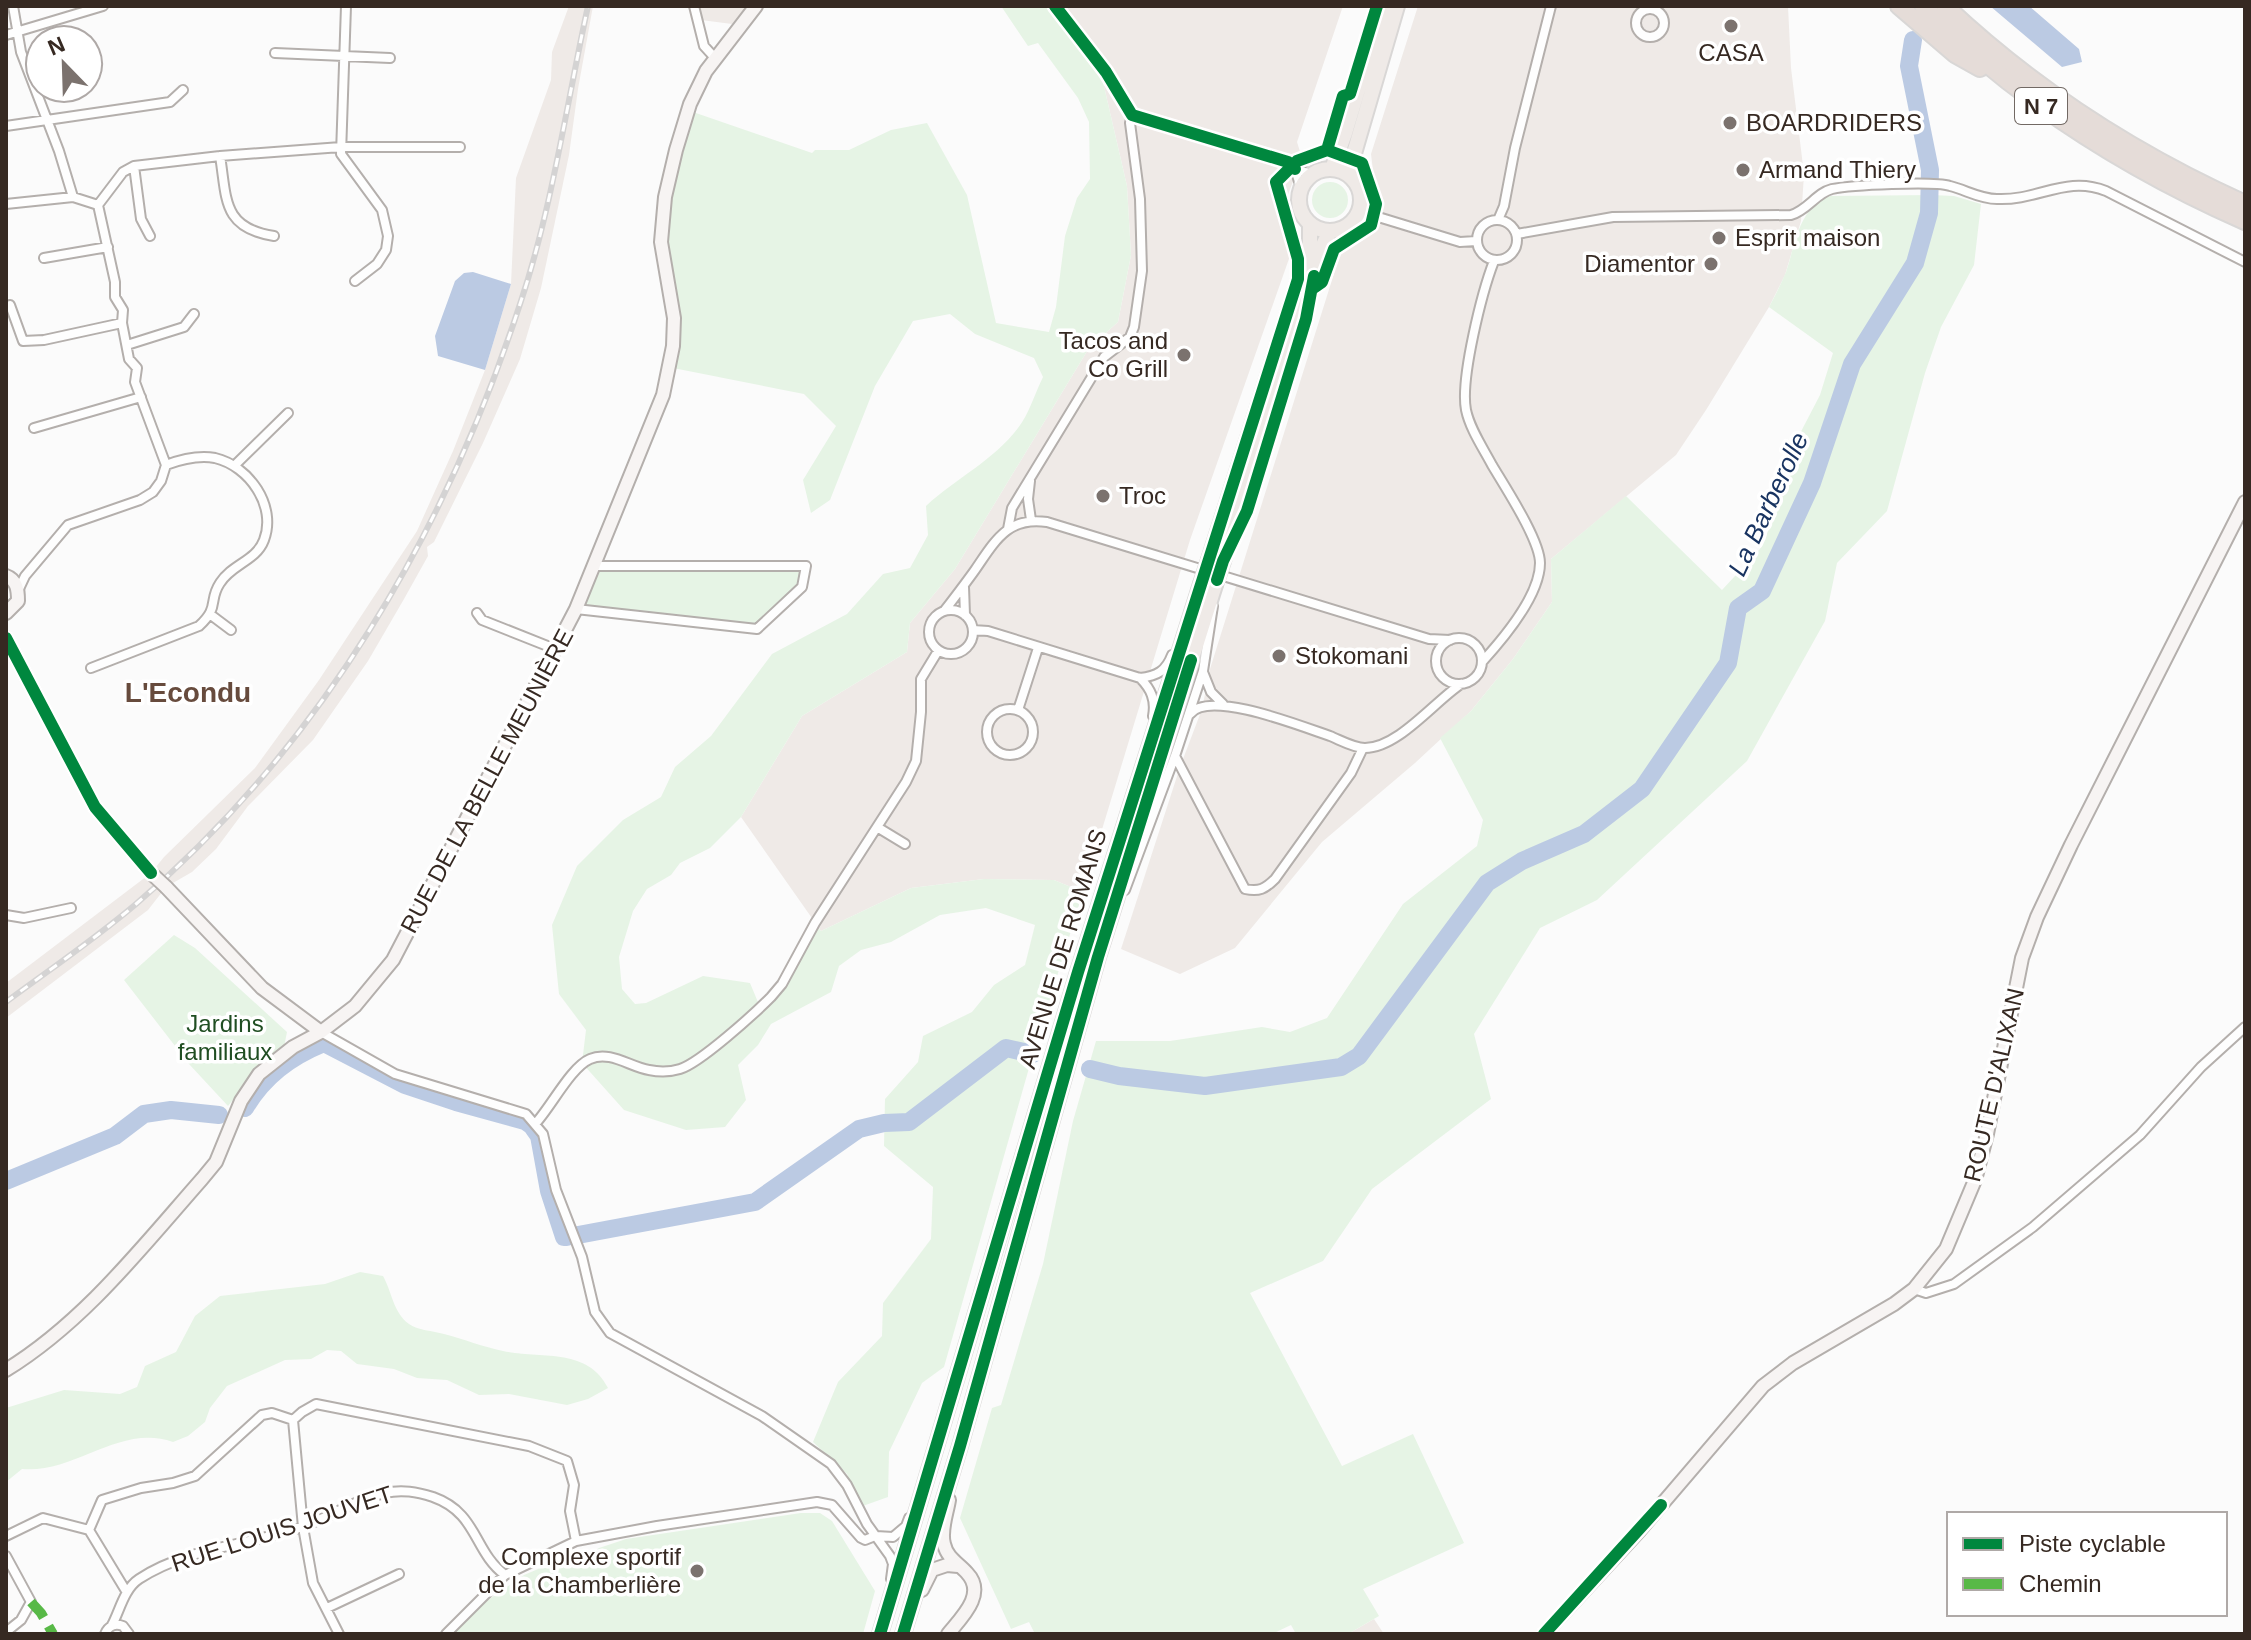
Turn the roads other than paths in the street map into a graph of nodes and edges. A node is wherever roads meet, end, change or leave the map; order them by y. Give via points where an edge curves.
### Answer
1 (13, 6) edge
2 (103, 6) edge
3 (346, 6) edge
4 (694, 6) edge
5 (756, 6) edge
6 (1055, 6) edge
7 (1383, 6) edge
8 (1397, 6) edge
9 (1551, 6) edge
10 (1899, 6) edge
11 (1923, 6) edge
12 (1945, 6) edge
13 (19, 33) junction
14 (6, 35) edge
15 (275, 53) dead end
16 (342, 56) junction
17 (390, 58) dead end
18 (715, 58) junction
19 (183, 90) dead end
20 (2024, 95) junction
21 (1132, 115) junction
22 (46, 121) junction
23 (6, 126) edge
24 (341, 147) junction
25 (460, 147) dead end
26 (220, 156) junction
27 (134, 166) junction
28 (1295, 169) junction
29 (1332, 169) junction
30 (1312, 174) junction
31 (1348, 174) junction
32 (1301, 188) junction
33 (73, 197) junction
34 (1361, 203) junction
35 (6, 204) edge
36 (2245, 204) edge
37 (98, 205) junction
38 (1504, 206) junction
39 (1375, 216) junction
40 (1354, 219) junction
41 (1498, 220) junction
42 (2245, 221) edge
43 (1508, 223) junction
44 (1310, 224) junction
45 (1330, 231) junction
46 (1517, 234) junction
47 (150, 236) dead end
48 (274, 236) dead end
49 (1476, 241) junction
50 (108, 247) junction
51 (44, 258) dead end
52 (1494, 261) junction
53 (2245, 262) edge
54 (355, 281) dead end
55 (10, 305) dead end
56 (194, 314) dead end
57 (122, 323) junction
58 (127, 345) junction
59 (141, 397) junction
60 (288, 413) dead end
61 (34, 428) dead end
62 (166, 465) junction
63 (234, 466) junction
64 (1031, 477) junction
65 (2245, 502) edge
66 (1031, 520) junction
67 (1008, 529) junction
68 (1216, 560) junction
69 (594, 566) junction
70 (8, 576) edge
71 (25, 576) junction
72 (1208, 584) junction
73 (964, 586) junction
74 (18, 591) junction
75 (576, 609) junction
76 (945, 610) junction
77 (6, 613) edge
78 (477, 613) dead end
79 (211, 615) junction
80 (965, 615) junction
81 (231, 630) dead end
82 (973, 630) junction
83 (6, 638) edge
84 (1429, 639) junction
85 (1450, 640) junction
86 (1475, 645) junction
87 (1497, 646) junction
88 (1038, 648) junction
89 (555, 649) junction
90 (938, 651) junction
91 (1437, 658) junction
92 (1482, 662) junction
93 (91, 668) dead end
94 (1203, 671) junction
95 (1443, 677) junction
96 (1140, 678) junction
97 (1461, 684) junction
98 (1443, 696) junction
99 (1224, 704) junction
100 (1018, 710) junction
101 (1188, 716) junction
102 (1363, 748) junction
103 (1175, 756) junction
104 (1138, 781) junction
105 (877, 827) junction
106 (905, 844) dead end
107 (71, 908) dead end
108 (6, 915) edge
109 (1098, 957) junction
110 (2245, 1027) edge
111 (321, 1032) junction
112 (535, 1124) junction
113 (1914, 1289) junction
114 (6, 1370) edge
115 (293, 1420) junction
116 (960, 1446) junction
117 (936, 1451) junction
118 (303, 1527) junction
119 (89, 1530) junction
120 (6, 1536) edge
121 (875, 1536) junction
122 (576, 1541) junction
123 (6, 1556) edge
124 (958, 1566) junction
125 (399, 1574) dead end
126 (505, 1575) junction
127 (126, 1591) junction
128 (122, 1606) junction
129 (327, 1608) junction
130 (886, 1614) junction
131 (112, 1625) junction
132 (126, 1630) edge
133 (6, 1632) edge
134 (105, 1634) edge
135 (339, 1634) edge
136 (446, 1634) edge
137 (880, 1634) edge
138 (904, 1634) edge
139 (948, 1634) edge
140 (1544, 1634) edge

1 - 13 street
2 - 13 street
3 - 16 street
4 - 18 street via 704,46
5 - 18 street, RUE DE LA BELLE MEUNIÈRE
6 - 21 street
7 - 29 main road
8 - 31 main road
9 - 38 street
10 - 20 highway, N 7 via 1955,54
11 - 20 highway, N 7
12 - 36 highway, N 7 via 2064,104 2139,151
13 - 14 street
13 - 22 street
15 - 16 street
16 - 17 street
16 - 24 street
18 - 69 street, RUE DE LA BELLE MEUNIÈRE via 686,115 665,197 661,242 674,318 669,372
19 - 22 street via 170,102
20 - 42 highway, N 7 via 2122,160
21 - 28 street via 1288,162
21 - 64 street via 1142,271 1134,327 1130,337 1104,357
22 - 23 street
22 - 33 street
24 - 25 street
24 - 26 street
24 - 54 street via 382,210 388,236 377,264
26 - 27 street
26 - 48 street via 230,212 257,233
27 - 37 street via 123,172
27 - 47 street via 141,219
28 - 30 street
28 - 32 street
29 - 30 main road
29 - 31 main road
30 - 32 main road
31 - 34 main road
32 - 44 main road, AVENUE DE ROMANS via 1301,211
33 - 35 street
33 - 37 street
34 - 39 street
34 - 40 main road
37 - 50 street
38 - 41 street
38 - 43 street
39 - 40 street
39 - 49 street via 1460,242
40 - 45 main road
41 - 43 street
41 - 49 street via 1480,228
43 - 46 street
44 - 45 main road
44 - 68 main road, AVENUE DE ROMANS via 1310,243
45 - 68 main road, AVENUE DE ROMANS
46 - 52 street via 1513,253
46 - 53 street via 1613,217 1791,215 1828,190 1935,183 1996,200 2073,185 2092,186
49 - 52 street via 1482,254
50 - 51 street
50 - 57 street
52 - 87 street via 1464,396 1467,414 1535,541 1540,562 1536,587
55 - 57 street via 23,341
56 - 58 street via 184,327
57 - 58 street
58 - 59 street
59 - 61 street
59 - 62 street
60 - 63 street
62 - 63 street via 198,457
62 - 71 street via 153,492 140,500 68,525
63 - 79 street via 266,506 265,538 256,554 219,584
64 - 66 street
64 - 67 street via 1012,508
65 - 113 street, ROUTE D'ALIXAN via 2037,917 2022,958 1975,1180 1946,1249
66 - 67 street
66 - 84 street
67 - 73 street
68 - 72 main road, AVENUE DE ROMANS, bridge
69 - 75 street, RUE DE LA BELLE MEUNIÈRE
69 - 75 street via 806,566 802,587 757,629
70 - 71 street
70 - 74 street
71 - 74 street
72 - 94 street via 1212,626
72 - 96 street via 1168,665 1156,675
72 - 104 main road, AVENUE DE ROMANS
72 - 109 main road, AVENUE DE ROMANS
73 - 76 street
73 - 80 street
74 - 77 street via 18,601
75 - 89 street, RUE DE LA BELLE MEUNIÈRE
76 - 80 street
76 - 90 street via 933,618 928,632
78 - 89 street via 482,620
79 - 81 street
79 - 93 street via 199,626
80 - 82 street
82 - 88 street
82 - 90 street via 970,644 959,653
83 - 111 street, bridge via 95,807 262,988
84 - 85 street
84 - 91 street
85 - 86 street
85 - 91 street
86 - 87 street
86 - 92 street
87 - 92 street
88 - 96 street
88 - 100 street
89 - 111 street, RUE DE LA BELLE MEUNIÈRE via 393,960 355,1006
90 - 105 street via 921,679 916,761
91 - 95 street
92 - 97 street via 1476,677
94 - 99 street via 1211,692
94 - 101 street
95 - 97 street
95 - 98 street
96 - 104 street via 1151,691 1154,709
97 - 98 street
98 - 102 street via 1427,714 1382,745
99 - 101 street via 1201,706
99 - 102 street
100 - 100 street via 996,713 987,726 993,748 1006,755 1021,752 1034,734 1030,719
101 - 103 street
102 - 103 street via 1275,879 1255,891 1245,889
103 - 109 street
104 - 117 main road, AVENUE DE ROMANS
105 - 106 street
105 - 112 street via 771,997 694,1063 678,1070 647,1070 615,1058 582,1063
107 - 108 street via 24,918
109 - 116 main road, AVENUE DE ROMANS
110 - 113 street via 2140,1135 2033,1227 1954,1284 1926,1293
111 - 112 street via 395,1074 526,1114
111 - 114 street, RUE DE LA BELLE MEUNIÈRE via 259,1074 241,1101 216,1162 202,1179 75,1319
112 - 121 street via 543,1134 556,1190 603,1327 818,1453 839,1474
113 - 140 street, ROUTE D'ALIXAN via 1763,1386
115 - 118 street
115 - 119 street via 262,1415 195,1476 102,1500
115 - 122 street via 316,1404 334,1406 529,1446 567,1461 574,1485 570,1511
116 - 124 street via 942,1539
116 - 138 main road, AVENUE DE ROMANS
117 - 121 street via 906,1526 893,1537
117 - 130 main road, AVENUE DE ROMANS
118 - 126 street, RUE LOUIS JOUVET via 382,1493 403,1490 435,1498 460,1512 491,1565
118 - 127 street, RUE LOUIS JOUVET via 217,1547 159,1569
118 - 129 street via 313,1583
119 - 120 street via 43,1518
119 - 127 street
121 - 122 street via 861,1538 832,1505 817,1502
121 - 130 street via 893,1564
122 - 126 street
123 - 133 street via 31,1602
124 - 138 street via 932,1570
124 - 139 street via 970,1576 974,1595
125 - 129 street
126 - 136 street
127 - 128 street
128 - 131 street
128 - 132 street
129 - 135 street
130 - 137 main road, AVENUE DE ROMANS
131 - 132 street
131 - 134 street

